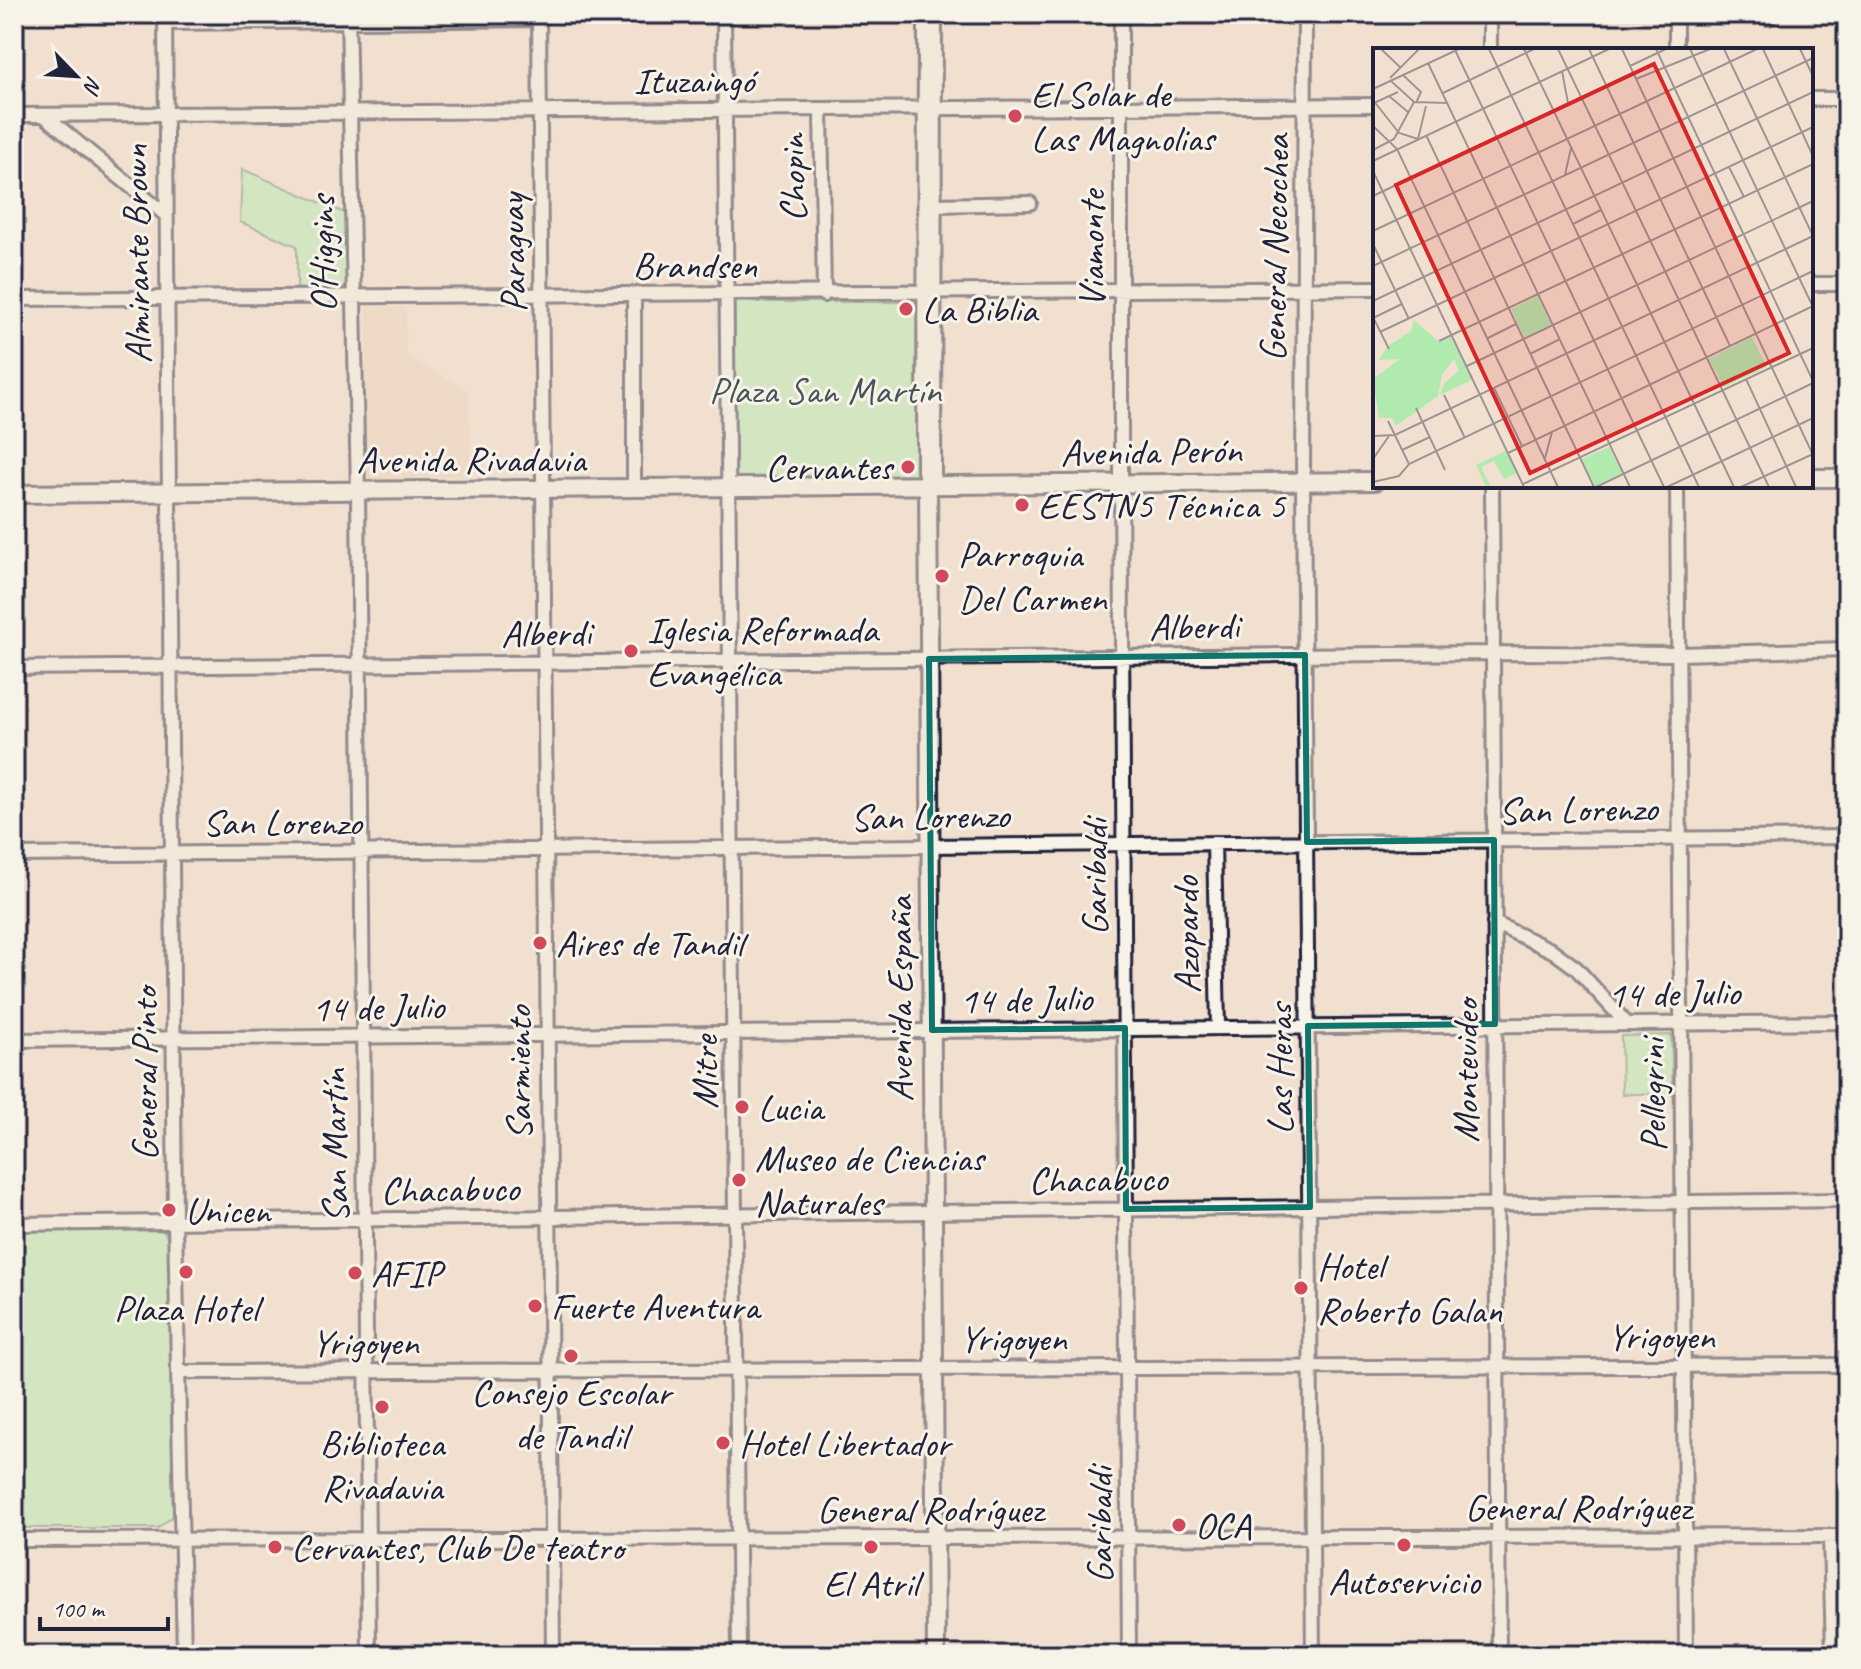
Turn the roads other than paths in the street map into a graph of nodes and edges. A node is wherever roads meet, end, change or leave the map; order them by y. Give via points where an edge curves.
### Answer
1 (724, 14) edge
2 (925, 14) edge
3 (935, 14) edge
4 (1121, 14) edge
5 (1305, 14) edge
6 (1490, 14) edge
7 (1676, 14) edge
8 (348, 17) edge
9 (539, 17) edge
10 (165, 19) edge
11 (1490, 48) edge
12 (1676, 48) edge
13 (1813, 99) edge
14 (1847, 99) edge
15 (1373, 105) edge
16 (1121, 106) junction
17 (1306, 106) junction
18 (930, 107) junction
19 (724, 109) junction
20 (821, 109) junction
21 (540, 111) junction
22 (350, 112) junction
23 (14, 115) edge
24 (45, 116) junction
25 (164, 116) junction
26 (1030, 203) dead end
27 (935, 205) junction
28 (166, 215) junction
29 (1813, 284) edge
30 (1847, 284) edge
31 (1373, 288) edge
32 (1302, 289) junction
33 (1121, 290) junction
34 (930, 293) junction
35 (542, 295) junction
36 (824, 295) junction
37 (352, 296) junction
38 (634, 296) junction
39 (726, 296) junction
40 (14, 299) edge
41 (167, 299) junction
42 (1813, 478) edge
43 (1847, 478) edge
44 (1373, 481) edge
45 (1303, 482) junction
46 (1121, 483) junction
47 (928, 486) junction
48 (1492, 488) edge
49 (1677, 488) edge
50 (729, 489) junction
51 (544, 490) junction
52 (634, 490) junction
53 (358, 492) junction
54 (169, 493) junction
55 (14, 494) edge
56 (1847, 649) edge
57 (1493, 653) junction
58 (1680, 654) junction
59 (1305, 655) junction
60 (1122, 657) junction
61 (929, 659) junction
62 (730, 661) junction
63 (545, 663) junction
64 (359, 666) junction
65 (14, 668) edge
66 (170, 668) junction
67 (1847, 837) edge
68 (1680, 838) junction
69 (1494, 840) junction
70 (1307, 842) junction
71 (1214, 843) junction
72 (1123, 844) junction
73 (930, 846) junction
74 (732, 848) junction
75 (547, 849) junction
76 (361, 852) junction
77 (171, 853) junction
78 (14, 855) edge
79 (1494, 923) junction
80 (1681, 1022) junction
81 (1847, 1022) edge
82 (1495, 1024) junction
83 (1627, 1024) junction
84 (1308, 1026) junction
85 (1218, 1027) junction
86 (1125, 1028) junction
87 (932, 1030) junction
88 (733, 1032) junction
89 (548, 1034) junction
90 (362, 1037) junction
91 (174, 1039) junction
92 (14, 1040) edge
93 (1847, 1200) edge
94 (1684, 1202) junction
95 (1496, 1204) junction
96 (1310, 1207) junction
97 (1126, 1209) junction
98 (933, 1212) junction
99 (735, 1214) junction
100 (549, 1217) junction
101 (365, 1220) junction
102 (175, 1222) junction
103 (14, 1224) edge
104 (1684, 1365) junction
105 (1847, 1365) edge
106 (1497, 1367) junction
107 (935, 1368) junction
108 (1311, 1368) junction
109 (1127, 1369) junction
110 (736, 1371) junction
111 (180, 1372) junction
112 (368, 1372) junction
113 (551, 1372) junction
114 (1830, 1536) junction
115 (1847, 1536) edge
116 (1498, 1537) junction
117 (1685, 1537) junction
118 (1129, 1538) junction
119 (1312, 1538) junction
120 (183, 1539) junction
121 (738, 1539) junction
122 (935, 1539) junction
123 (14, 1540) edge
124 (552, 1540) junction
125 (368, 1542) junction
126 (184, 1655) edge
127 (369, 1655) edge
128 (553, 1655) edge
129 (739, 1655) edge
130 (936, 1655) edge
131 (1129, 1655) edge
132 (1313, 1655) edge
133 (1499, 1655) edge
134 (1686, 1655) edge
135 (1833, 1655) edge

1 - 19 street, Mitre
2 - 18 street
3 - 18 street
4 - 16 street, Viamonte
5 - 17 street, General Necochea
6 - 11 street
7 - 12 street
8 - 9 street
8 - 10 street
8 - 22 street, O'Higgins
9 - 21 street, Paraguay
10 - 25 street, Almirante Brown
13 - 14 street
15 - 17 street, Ituzaingó
16 - 17 street, Ituzaingó
16 - 18 street, Ituzaingó
16 - 33 street, Viamonte
17 - 32 street, General Necochea
18 - 20 street, Ituzaingó
18 - 27 street
18 - 34 street
19 - 20 street, Ituzaingó
19 - 21 street, Ituzaingó
19 - 39 street, Mitre
20 - 36 street, Chopin
21 - 22 street, Ituzaingó
21 - 35 street, Paraguay
22 - 25 street, Ituzaingó
22 - 37 street, O'Higgins
23 - 24 street, Ituzaingó
24 - 25 street, Ituzaingó
24 - 28 street
25 - 28 street, Almirante Brown
26 - 27 street
27 - 34 street
28 - 41 street, Almirante Brown
29 - 30 street
31 - 32 street, Brandsen
32 - 33 street, Brandsen
32 - 45 street, General Necochea
33 - 34 street, Brandsen
33 - 46 street, Viamonte
34 - 36 street, Brandsen
34 - 47 street via 934,475
35 - 37 street, Brandsen
35 - 38 street, Brandsen
35 - 51 street, Paraguay
36 - 39 street, Brandsen
37 - 41 street, Brandsen
37 - 53 street, O'Higgins
38 - 39 street, Brandsen
38 - 52 street
39 - 50 street, Mitre
40 - 41 street, Brandsen
41 - 54 street, Almirante Brown
42 - 43 main road
44 - 45 main road, Avenida Perón
45 - 46 main road, Avenida Perón
45 - 59 street, Las Heras
46 - 47 main road, Avenida Perón
46 - 60 street, Garibaldi
47 - 50 main road, Avenida Rivadavia
47 - 61 main road, Avenida España
48 - 57 street, Montevideo
49 - 58 street, Pellegrini
50 - 52 main road, Avenida Rivadavia
50 - 62 street, Mitre
51 - 52 main road, Avenida Rivadavia
51 - 53 main road, Avenida Rivadavia
51 - 63 street, Sarmiento
53 - 54 main road, Avenida Rivadavia
53 - 64 street, San Martín
54 - 55 main road, Avenida Rivadavia
54 - 66 street, General Pinto
56 - 58 street, Alberdi
57 - 58 street, Alberdi
57 - 59 street, Alberdi
57 - 69 street, Montevideo
58 - 68 street, Pellegrini
59 - 60 street, Alberdi
59 - 70 street, Las Heras
60 - 61 street, Alberdi
60 - 72 street, Garibaldi
61 - 62 street, Alberdi
61 - 73 main road, Avenida España
62 - 63 street, Alberdi
62 - 74 street, Mitre
63 - 64 street, Alberdi
63 - 75 street, Sarmiento
64 - 66 street, Alberdi
64 - 76 street, San Martín
65 - 66 street, Alberdi
66 - 77 street, General Pinto
67 - 68 street, San Lorenzo
68 - 69 street, San Lorenzo
68 - 80 street, Pellegrini
69 - 70 street, San Lorenzo
69 - 79 street, Montevideo
70 - 71 street, San Lorenzo
70 - 84 street, Las Heras
71 - 72 street, San Lorenzo
71 - 85 street, Azopardo
72 - 73 street, San Lorenzo
72 - 86 street, Garibaldi
73 - 74 street, San Lorenzo
73 - 87 main road, Avenida España
74 - 75 street, San Lorenzo
74 - 88 street, Mitre
75 - 76 street, San Lorenzo
75 - 89 street, Sarmiento
76 - 77 street, San Lorenzo
76 - 90 street, San Martín
77 - 78 street, San Lorenzo
77 - 91 street, General Pinto
79 - 82 street, Montevideo
79 - 83 street via 1565,959
80 - 81 street, 14 de Julio
80 - 83 street, 14 de Julio
80 - 94 street, Pellegrini
82 - 83 street, 14 de Julio
82 - 84 street, 14 de Julio
82 - 95 street, Montevideo
84 - 85 street, 14 de Julio
84 - 96 street, Las Heras
85 - 86 street, 14 de Julio
86 - 87 street, 14 de Julio
86 - 97 street, Garibaldi
87 - 88 street, 14 de Julio
87 - 98 main road, Avenida España
88 - 89 street, 14 de Julio
88 - 99 street, Mitre
89 - 90 street, 14 de Julio
89 - 100 street, Sarmiento
90 - 91 street, 14 de Julio
90 - 101 street, San Martín
91 - 92 street, 14 de Julio
91 - 102 street, General Pinto
93 - 94 street, Chacabuco
94 - 95 street, Chacabuco
94 - 104 street, Pellegrini
95 - 96 street, Chacabuco
95 - 106 street, Montevideo
96 - 97 street, Chacabuco
96 - 108 street, Las Heras
97 - 98 street, Chacabuco
97 - 109 street, Garibaldi
98 - 99 street, Chacabuco
98 - 107 main road, Avenida España
99 - 100 street, Chacabuco
99 - 110 street, Mitre
100 - 101 street, Chacabuco
100 - 113 street, Sarmiento
101 - 102 street, Chacabuco
101 - 112 street, San Martín
102 - 103 street, Chacabuco
102 - 111 street, General Pinto
104 - 105 street, Yrigoyen
104 - 106 street, Yrigoyen
104 - 117 street, Pellegrini
106 - 108 street, Yrigoyen
106 - 116 street, Montevideo
107 - 109 street, Yrigoyen
107 - 110 street, Yrigoyen
107 - 122 main road, Avenida España
108 - 109 street, Yrigoyen
108 - 119 street, Las Heras
109 - 118 street, Garibaldi
110 - 113 street, Yrigoyen
110 - 121 street, Mitre
111 - 112 street, Yrigoyen
111 - 120 street, General Pinto
112 - 113 street, Yrigoyen
112 - 125 street, San Martín
113 - 124 street, Sarmiento
114 - 115 street, General Rodríguez
114 - 117 street, General Rodríguez
114 - 135 street
116 - 117 street, General Rodríguez
116 - 119 street, General Rodríguez
116 - 133 street, Montevideo
117 - 134 street, Pellegrini
118 - 119 street, General Rodríguez
118 - 122 street, General Rodríguez
118 - 131 street, Garibaldi
119 - 132 street, Las Heras
120 - 123 street, General Rodríguez
120 - 125 street, General Rodríguez
120 - 126 street, General Pinto
121 - 122 street, General Rodríguez
121 - 124 street, General Rodríguez
121 - 129 street, Mitre
122 - 130 main road, Avenida España
124 - 125 street, General Rodríguez
124 - 128 street, Sarmiento
125 - 127 street, San Martín

